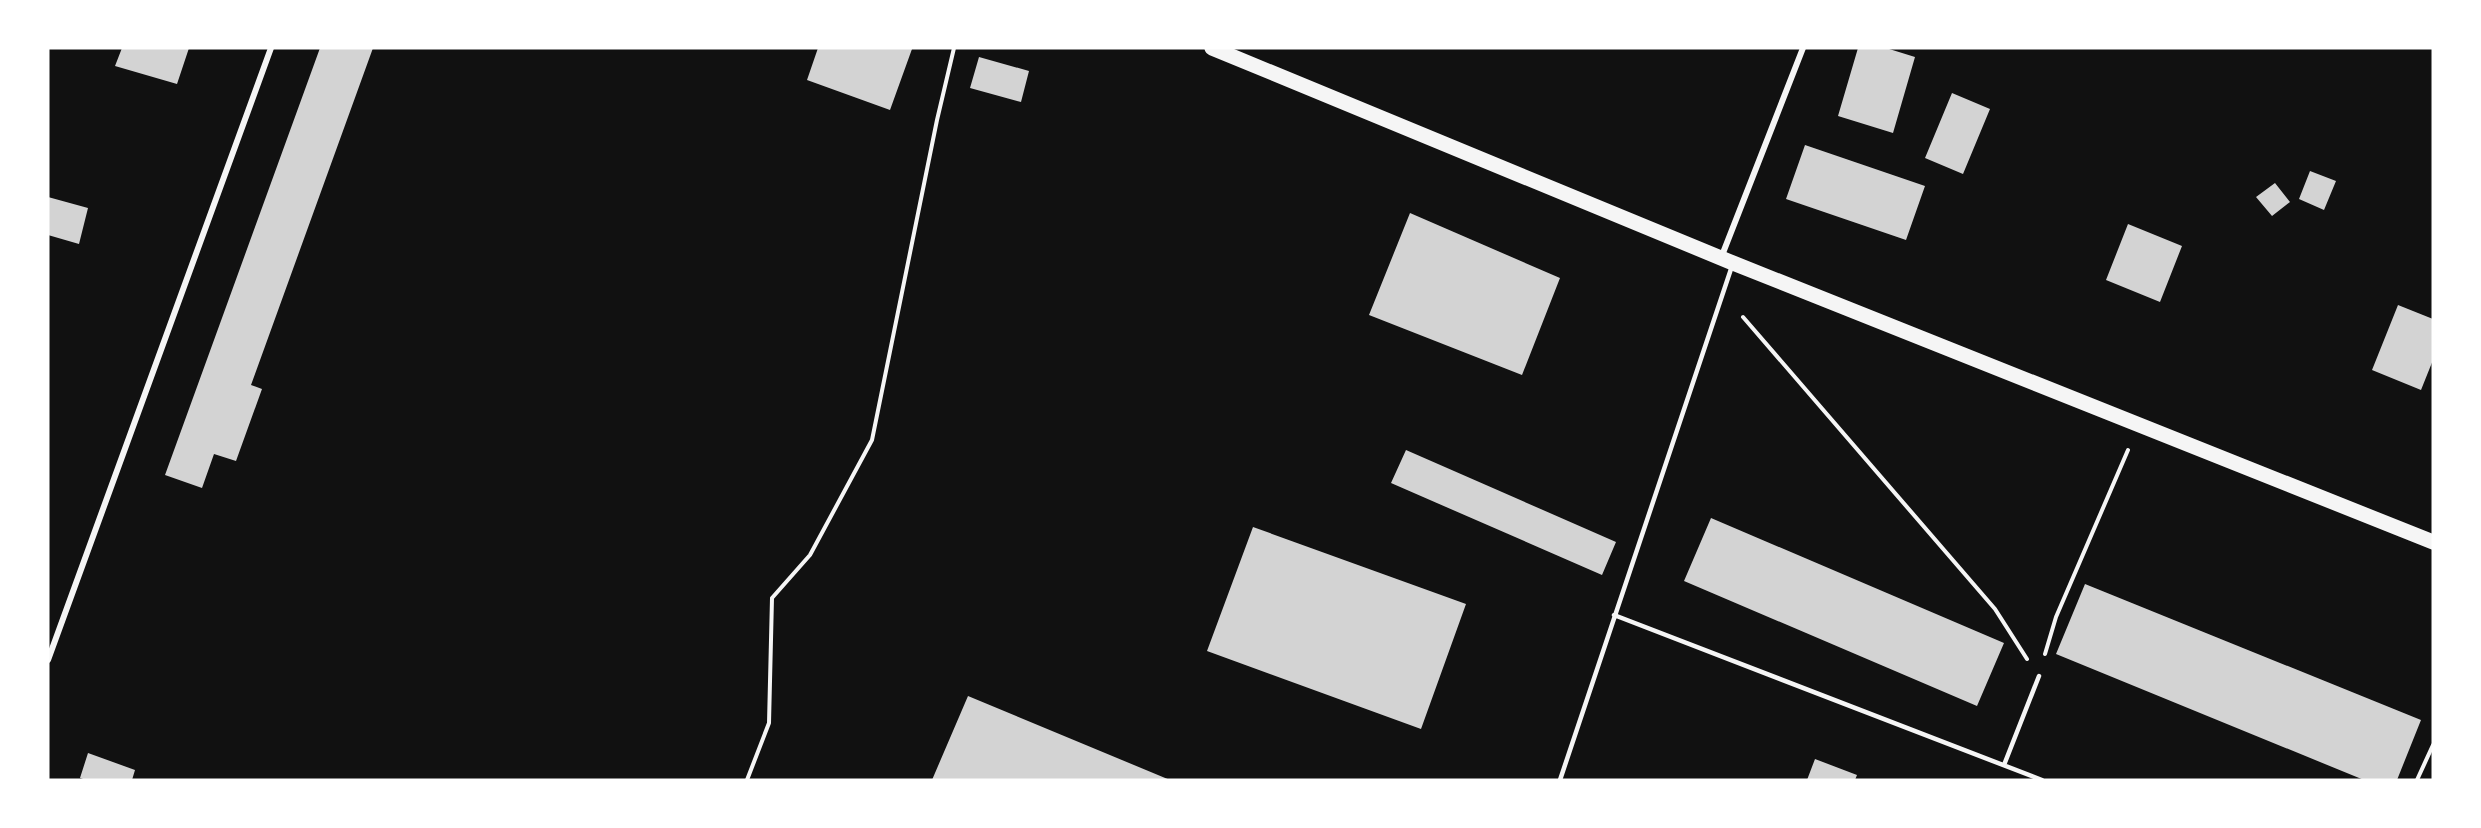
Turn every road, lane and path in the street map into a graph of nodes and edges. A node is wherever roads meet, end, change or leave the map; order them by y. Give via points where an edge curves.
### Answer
1 (271, 48) edge
2 (954, 48) edge
3 (1212, 48) edge
4 (1803, 48) edge
5 (1727, 261) junction
6 (1743, 317) dead end
7 (2139, 424) junction
8 (2433, 542) edge
9 (1614, 615) junction
10 (48, 660) edge
11 (2038, 676) junction
12 (2433, 745) edge
13 (2004, 765) junction
14 (747, 780) edge
15 (1560, 780) edge
16 (2042, 780) edge
17 (2417, 780) edge

1 - 10 street
2 - 14 path via 872,440 810,555 772,598 769,723
3 - 5 main road
4 - 5 street
5 - 7 main road
5 - 9 lane
6 - 11 path via 1995,609
7 - 8 main road
7 - 11 path via 2056,617
9 - 13 lane
9 - 15 lane
11 - 13 lane
12 - 17 path
13 - 16 lane

